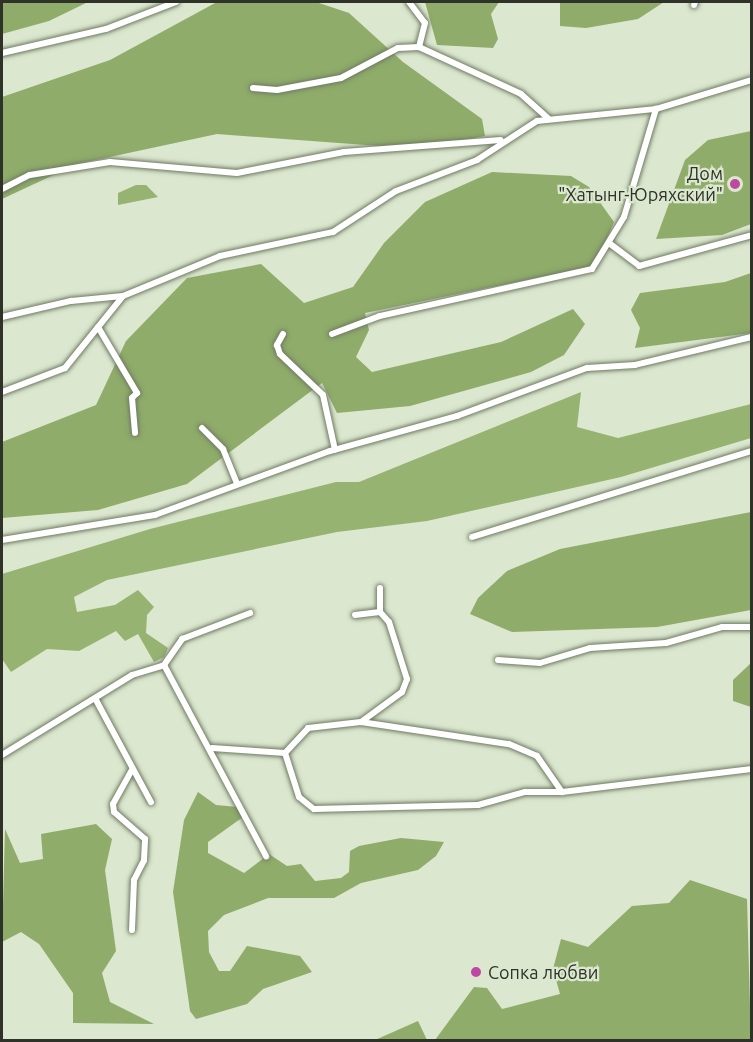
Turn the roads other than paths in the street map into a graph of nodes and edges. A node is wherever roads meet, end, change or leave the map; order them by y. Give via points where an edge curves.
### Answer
1 (176, 2) edge
2 (409, 2) edge
3 (419, 47) junction
4 (2, 53) edge
5 (752, 80) edge
6 (253, 88) dead end
7 (656, 109) junction
8 (548, 118) junction
9 (502, 140) junction
10 (2, 189) edge
11 (752, 235) edge
12 (609, 243) junction
13 (123, 296) junction
14 (2, 317) edge
15 (98, 327) junction
16 (332, 333) dead end
17 (283, 334) dead end
18 (752, 338) edge
19 (2, 392) edge
20 (202, 428) dead end
21 (135, 433) dead end
22 (335, 450) junction
23 (752, 451) edge
24 (237, 484) junction
25 (472, 537) dead end
26 (2, 540) edge
27 (380, 588) dead end
28 (380, 612) junction
29 (250, 613) dead end
30 (355, 615) dead end
31 (752, 627) edge
32 (498, 660) dead end
33 (164, 665) junction
34 (96, 700) junction
35 (361, 722) junction
36 (212, 748) junction
37 (285, 753) junction
38 (2, 755) edge
39 (752, 769) edge
40 (132, 770) junction
41 (561, 792) junction
42 (151, 802) dead end
43 (266, 856) dead end
44 (132, 930) dead end

1 - 4 street via 106,29
2 - 3 street via 425,23
3 - 6 street via 398,48 341,78 278,90
3 - 8 street via 521,94
5 - 7 street
7 - 8 street via 584,120
7 - 12 street via 627,210
8 - 9 street
9 - 10 street via 344,152 237,173 110,162 37,173
9 - 13 street via 466,166 396,191 341,229 220,256
11 - 12 street via 639,266
12 - 16 street via 598,264 573,277 396,312
13 - 14 street via 71,300
13 - 15 street
15 - 19 street via 65,368
15 - 21 street via 137,393 132,398
17 - 22 street via 280,354 323,395
18 - 22 street via 644,363 587,368 458,416
20 - 24 street via 223,449
22 - 24 street
23 - 25 street
24 - 26 street via 155,515
27 - 28 street
28 - 30 street
28 - 35 street via 397,636 407,683
29 - 33 street via 182,639
31 - 32 street via 722,627 666,642 590,648 540,663
33 - 34 street via 132,675
33 - 36 street
34 - 38 street
34 - 40 street
35 - 37 street via 308,728
35 - 41 street via 509,744 537,756
36 - 37 street
36 - 43 street
37 - 41 street via 298,797 314,809 478,806 525,792
39 - 41 street
40 - 42 street
40 - 44 street via 113,804 114,812 145,839 144,860 134,880

